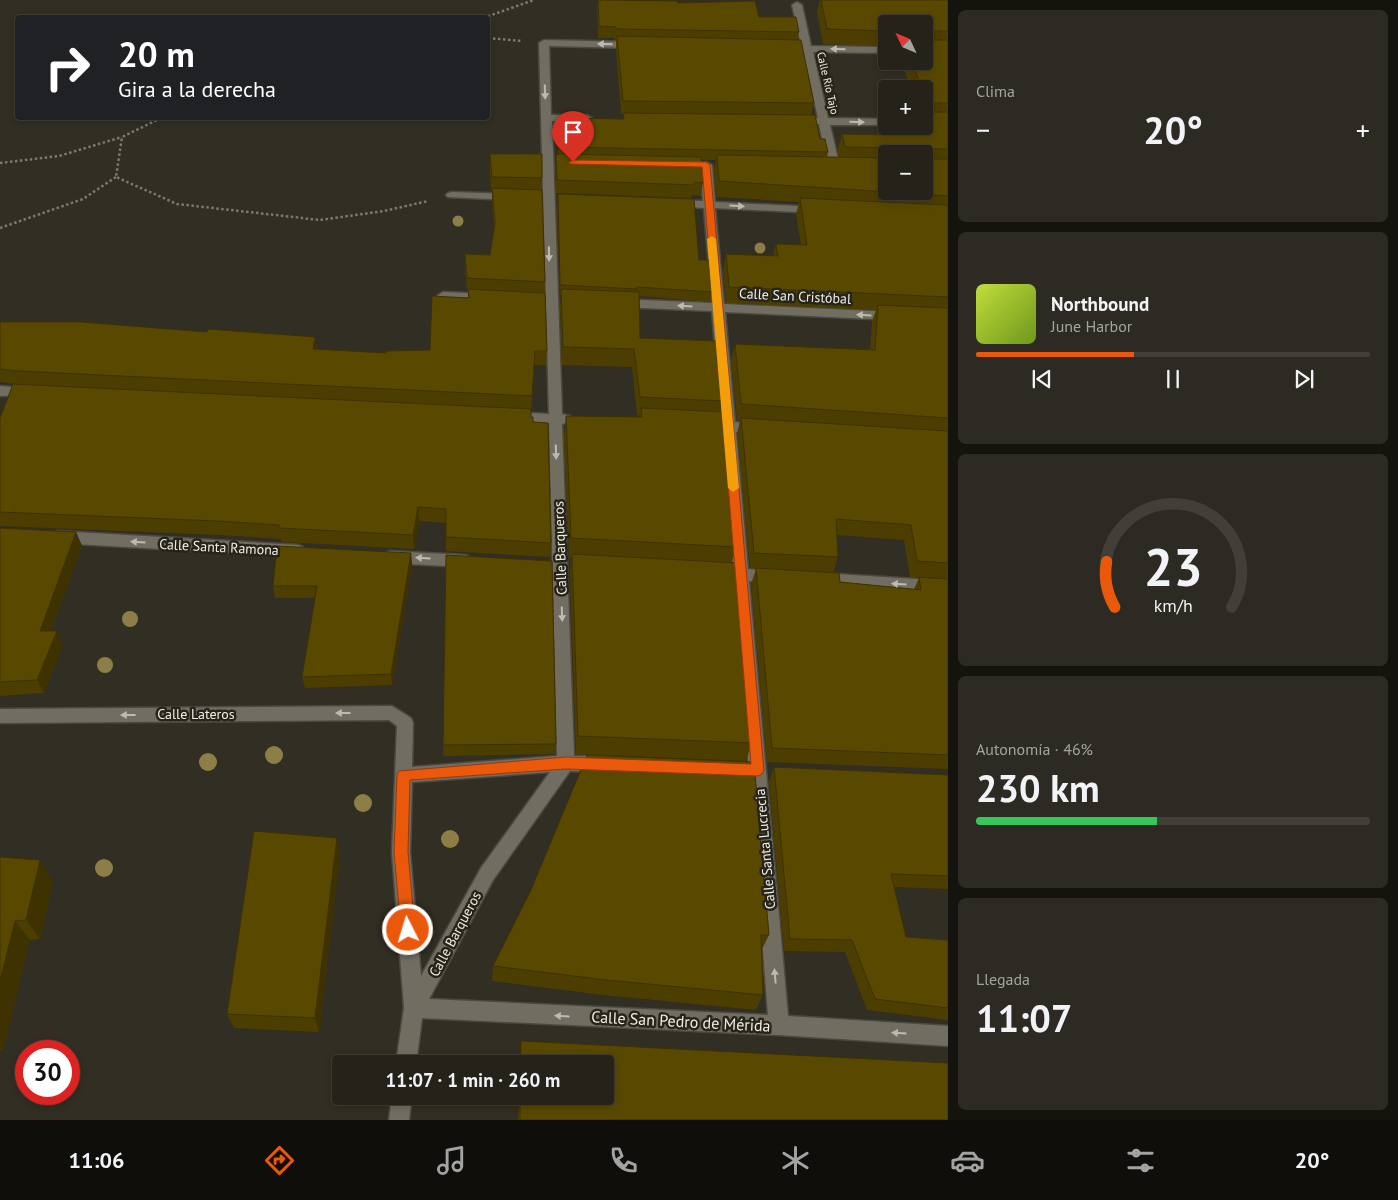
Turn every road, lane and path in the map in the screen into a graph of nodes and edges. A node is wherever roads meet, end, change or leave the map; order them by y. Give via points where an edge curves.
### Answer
1 (534, 0) edge
2 (797, 5) dead end
3 (490, 16) edge
4 (490, 38) edge
5 (544, 43) junction
6 (650, 45) edge
7 (775, 48) edge
8 (807, 48) junction
9 (878, 50) edge
10 (546, 118) junction
11 (596, 118) edge
12 (157, 120) edge
13 (784, 120) edge
14 (824, 121) junction
15 (878, 122) edge
16 (122, 137) junction
17 (0, 164) edge
18 (706, 165) edge
19 (834, 167) edge
20 (116, 177) junction
21 (452, 195) joint
22 (519, 198) edge
23 (662, 202) edge
24 (709, 204) junction
25 (828, 211) edge
26 (0, 228) edge
27 (444, 296) edge
28 (502, 298) edge
29 (610, 303) edge
30 (718, 308) junction
31 (910, 317) edge
32 (0, 391) edge
33 (40, 393) edge
34 (496, 416) edge
35 (555, 419) junction
36 (574, 420) edge
37 (690, 425) edge
38 (728, 427) junction
39 (776, 430) edge
40 (39, 536) edge
41 (314, 552) edge
42 (373, 556) edge
43 (481, 562) edge
44 (555, 566) junction
45 (579, 567) edge
46 (703, 573) edge
47 (741, 574) junction
48 (790, 578) edge
49 (810, 579) edge
50 (948, 587) edge
51 (0, 716) edge
52 (566, 763) junction
53 (624, 765) edge
54 (739, 769) edge
55 (758, 770) junction
56 (777, 771) edge
57 (403, 775) junction
58 (414, 1008) junction
59 (779, 1025) junction
60 (948, 1036) edge
61 (407, 1055) edge
62 (401, 1105) edge
63 (399, 1120) edge

1 - 3 path
2 - 8 street, Calle Río Tajo
4 - 5 path
6 -> 5 street
5 -> 10 street, Calle Barqueros
7 - 8 street
9 -> 8 street
8 - 14 street, Calle Río Tajo
10 - 11 street
10 -> 35 street, Calle Barqueros via 552,162 548,199
12 - 16 path
13 - 14 street
14 -> 15 street
14 - 19 street, Calle Río Tajo
16 - 17 path via 59,156
16 - 20 path
18 - 24 street, Calle Santa Lucrecia
20 - 21 path via 178,204 320,220 384,211
20 - 26 path via 83,199
21 - 22 street
23 - 24 street
24 -> 25 street
24 - 30 street, Calle Santa Lucrecia
27 - 28 street
30 -> 29 street, Calle San Cristóbal
31 -> 30 street, Calle San Cristóbal
30 - 38 street, Calle Santa Lucrecia
32 - 33 street
34 - 35 street
35 - 36 street
35 -> 44 street, Calle Barqueros
37 - 38 street
38 - 39 street
38 - 47 street, Calle Santa Lucrecia
41 -> 40 street, Calle Santa Ramona
43 -> 42 street
44 - 45 street
44 -> 52 street, Calle Barqueros
46 - 47 street
47 - 48 street
47 - 55 street, Calle Santa Lucrecia
50 -> 49 street
57 -> 51 street, Calle Lateros via 405,723 392,713
52 - 53 street
52 - 57 street
52 - 58 street, Calle Barqueros via 487,874
54 - 55 street
55 - 56 street
59 -> 55 street, Calle Santa Lucrecia
57 - 58 street via 401,852
59 -> 58 street, Calle San Pedro de Mérida
58 - 61 street
60 -> 59 street, Calle San Pedro de Mérida
62 - 63 street

